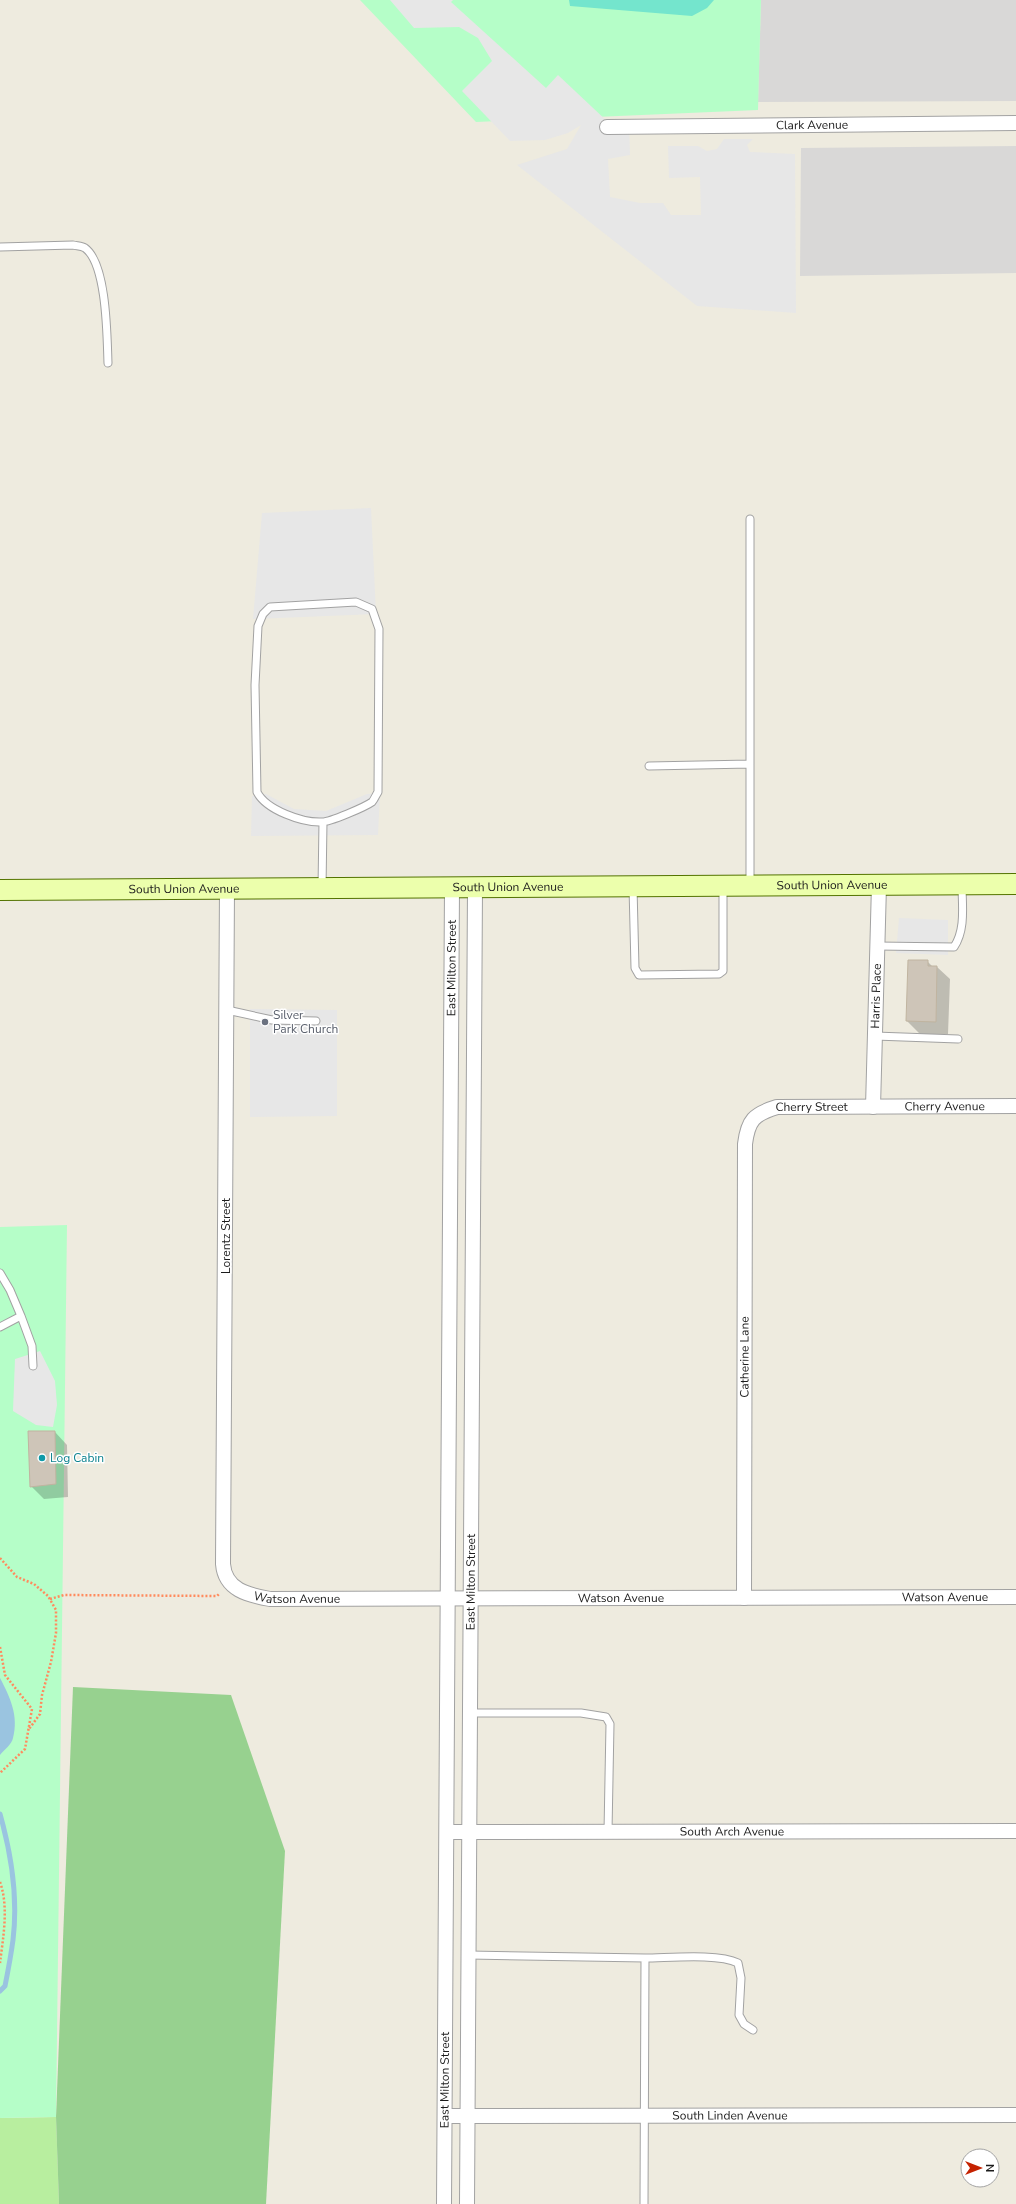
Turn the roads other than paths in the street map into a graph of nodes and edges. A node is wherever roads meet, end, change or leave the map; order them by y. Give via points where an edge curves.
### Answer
1 (1016, 123) edge
2 (607, 127) dead end
3 (0, 247) edge
4 (108, 363) dead end
5 (750, 519) dead end
6 (750, 764) junction
7 (649, 766) dead end
8 (323, 822) junction
9 (962, 884) junction
10 (1016, 884) edge
11 (879, 885) junction
12 (724, 886) junction
13 (750, 886) junction
14 (633, 887) junction
15 (227, 888) junction
16 (322, 888) junction
17 (452, 888) junction
18 (475, 888) junction
19 (0, 890) edge
20 (877, 946) junction
21 (227, 1010) junction
22 (316, 1021) dead end
23 (875, 1036) junction
24 (958, 1039) dead end
25 (451, 1049) junction
26 (474, 1049) junction
27 (1016, 1106) edge
28 (874, 1107) junction
29 (753, 1118) joint
30 (474, 1184) junction
31 (450, 1185) junction
32 (0, 1273) edge
33 (21, 1316) junction
34 (450, 1321) junction
35 (473, 1322) junction
36 (0, 1327) edge
37 (33, 1366) dead end
38 (472, 1455) junction
39 (449, 1456) junction
40 (229, 1583) joint
41 (1016, 1597) edge
42 (744, 1598) junction
43 (449, 1599) junction
44 (471, 1599) junction
45 (448, 1710) junction
46 (471, 1712) junction
47 (1016, 1831) edge
48 (447, 1832) junction
49 (470, 1832) junction
50 (608, 1832) junction
51 (446, 1955) junction
52 (469, 1955) junction
53 (644, 1958) junction
54 (754, 2030) dead end
55 (1016, 2115) edge
56 (445, 2116) junction
57 (468, 2116) junction
58 (644, 2116) junction
59 (444, 2204) edge
60 (468, 2204) edge
61 (644, 2204) edge

1 - 2 street, Clark Avenue
3 - 4 lane via 73,245 84,247 92,255 98,269 103,295
5 - 6 lane
6 - 7 lane
6 - 13 lane
8 - 8 lane via 372,802 378,792 379,629 372,609 356,602 270,607 263,614 258,626 255,685 257,792 261,800 271,808 296,817
8 - 16 lane
9 - 10 main road, South Union Avenue
9 - 11 main road, South Union Avenue
9 - 20 lane via 962,923 960,938 954,947
11 - 13 main road, South Union Avenue
11 - 20 street, Harris Place
12 - 13 main road, South Union Avenue
12 - 14 main road, South Union Avenue
12 - 14 lane via 723,971 719,974 639,976
14 - 18 main road, South Union Avenue
15 - 16 main road, South Union Avenue
15 - 19 main road, South Union Avenue
15 - 21 street, Lorentz Street
16 - 17 main road, South Union Avenue
17 - 18 main road, South Union Avenue
17 - 25 street, East Milton Street
18 - 26 street, East Milton Street
20 - 23 street, Harris Place
21 - 22 lane via 272,1020
21 - 40 street, Lorentz Street via 222,1564 225,1578
23 - 24 lane
23 - 28 street, Harris Place
25 - 26 street
25 - 31 street, East Milton Street
26 - 30 street, East Milton Street
27 - 28 street, Cherry Avenue
28 - 29 street, Cherry Street via 777,1107 763,1111
29 - 42 street, Catherine Lane via 745,1144
30 - 31 street
30 - 35 street, East Milton Street
31 - 34 street, East Milton Street
32 - 33 lane
33 - 36 lane
33 - 37 lane via 32,1346
34 - 35 street
34 - 39 street, East Milton Street
35 - 38 street, East Milton Street
38 - 39 street
38 - 44 street, East Milton Street
39 - 43 street, East Milton Street
40 - 43 street, Watson Avenue via 242,1592 270,1598
41 - 42 street, Watson Avenue
42 - 44 street, Watson Avenue
43 - 44 street, Watson Avenue
43 - 45 street, East Milton Street
44 - 46 street, East Milton Street
45 - 46 street
45 - 48 street, East Milton Street
46 - 49 street, East Milton Street
46 - 50 lane via 581,1713 606,1717 610,1724
47 - 50 street, South Arch Avenue
48 - 49 street, South Arch Avenue
48 - 51 street, East Milton Street
49 - 50 street, South Arch Avenue
49 - 52 street, East Milton Street
51 - 52 street
51 - 56 street, East Milton Street
52 - 53 lane
52 - 57 street, East Milton Street
53 - 54 lane via 714,1958 738,1963 741,1978 739,2015 744,2024
53 - 58 lane
55 - 58 street, South Linden Avenue
56 - 57 street, South Linden Avenue
56 - 59 street, East Milton Street
57 - 58 street, South Linden Avenue
57 - 60 street, East Milton Street
58 - 61 lane

